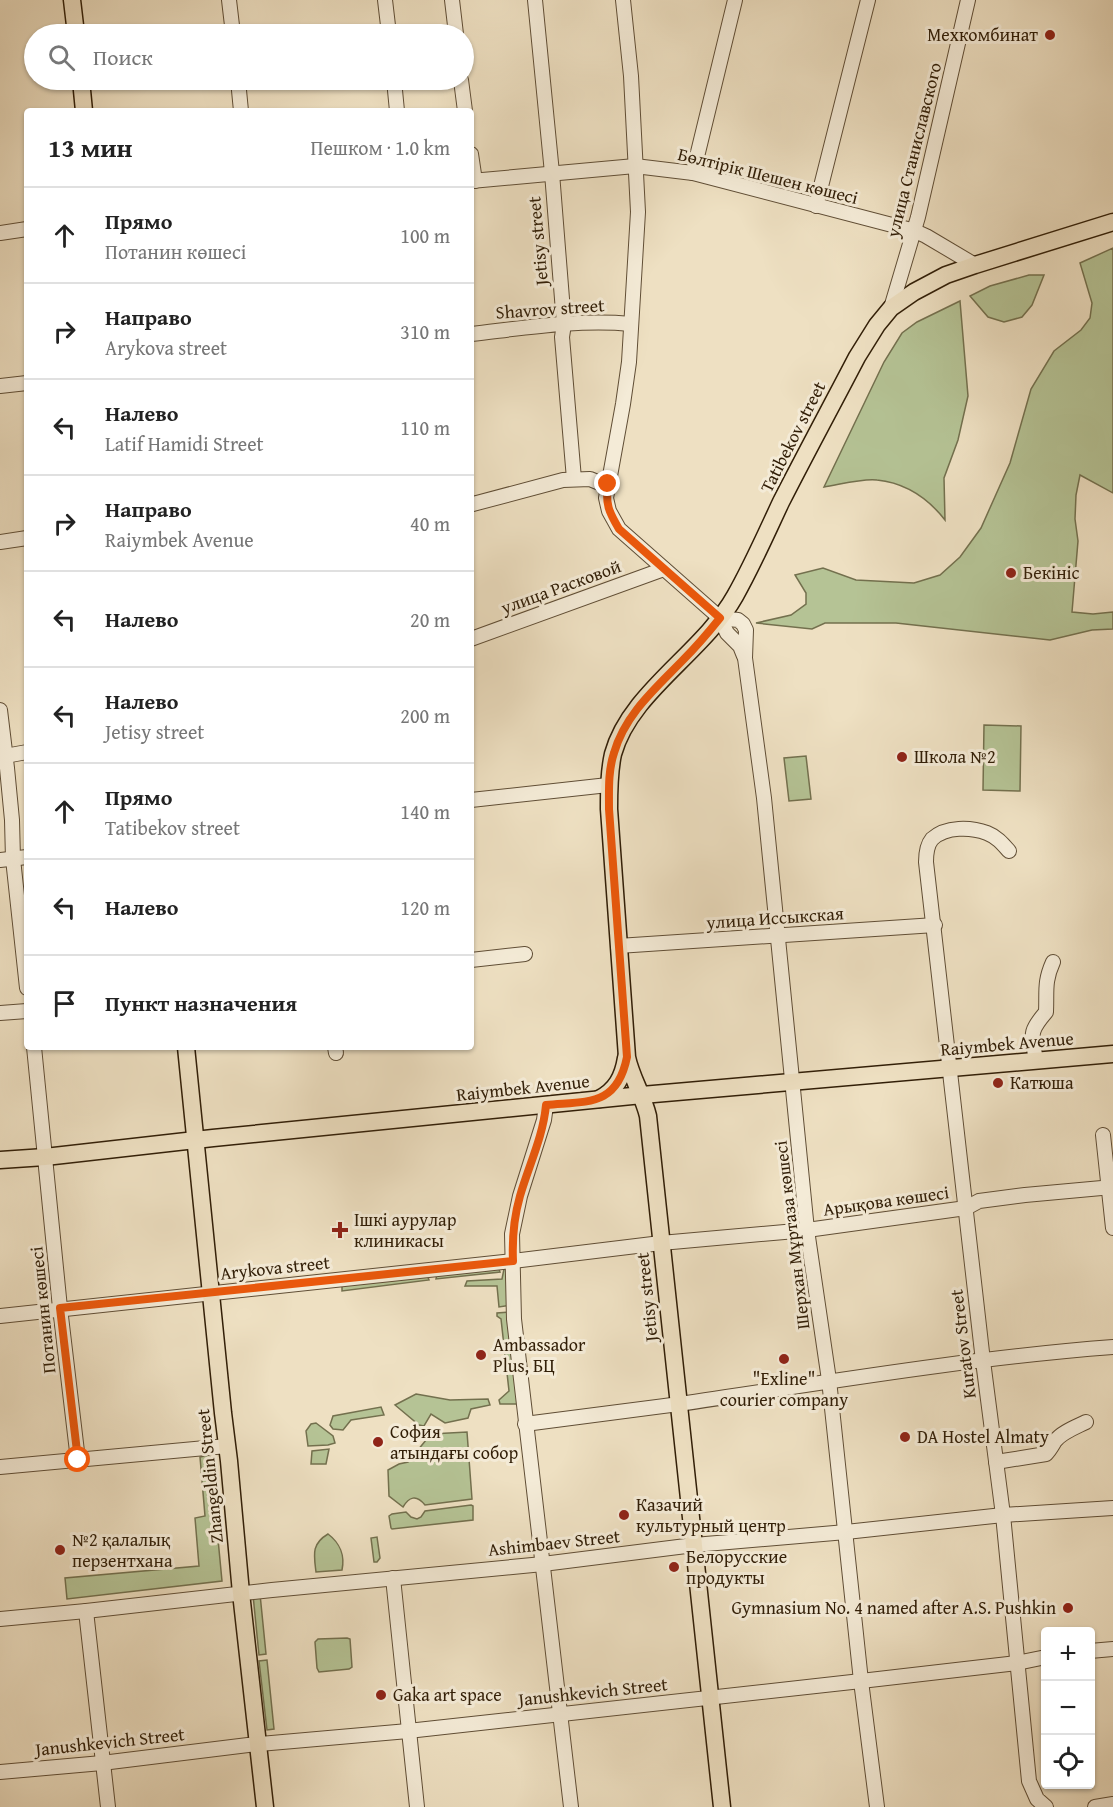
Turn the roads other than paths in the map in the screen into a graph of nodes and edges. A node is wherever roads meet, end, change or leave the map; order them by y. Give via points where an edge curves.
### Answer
1 (72, 0) edge
2 (229, 0) edge
3 (385, 0) edge
4 (452, 0) edge
5 (535, 0) edge
6 (623, 0) edge
7 (735, 0) edge
8 (868, 0) edge
9 (968, 0) edge
10 (75, 24) edge
11 (232, 24) edge
12 (388, 24) edge
13 (455, 24) edge
14 (82, 90) edge
15 (239, 90) edge
16 (395, 90) edge
17 (462, 90) edge
18 (84, 108) edge
19 (241, 108) edge
20 (397, 108) edge
21 (465, 108) edge
22 (635, 166) junction
23 (552, 173) junction
24 (693, 173) junction
25 (474, 181) edge
26 (816, 206) junction
27 (1113, 222) edge
28 (24, 230) edge
29 (915, 231) junction
30 (0, 233) edge
31 (975, 265) junction
32 (891, 308) junction
33 (564, 324) junction
34 (632, 324) junction
35 (474, 333) edge
36 (24, 383) edge
37 (0, 386) edge
38 (574, 479) junction
39 (607, 486) junction
40 (474, 504) edge
41 (24, 538) edge
42 (0, 542) edge
43 (664, 569) junction
44 (720, 618) junction
45 (474, 638) edge
46 (0, 710) edge
47 (24, 753) edge
48 (5, 756) junction
49 (609, 785) junction
50 (474, 800) edge
51 (1009, 851) dead end
52 (13, 858) edge
53 (934, 925) junction
54 (778, 935) junction
55 (618, 946) junction
56 (525, 954) dead end
57 (24, 960) edge
58 (474, 960) edge
59 (1053, 962) dead end
60 (24, 1011) edge
61 (0, 1013) edge
62 (34, 1050) edge
63 (186, 1050) edge
64 (1113, 1054) edge
65 (627, 1057) junction
66 (1036, 1061) junction
67 (949, 1069) junction
68 (793, 1082) junction
69 (642, 1095) junction
70 (598, 1100) junction
71 (546, 1105) junction
72 (1103, 1135) dead end
73 (195, 1140) junction
74 (45, 1157) junction
75 (1, 1166) edge
76 (1111, 1187) edge
77 (966, 1208) junction
78 (1113, 1228) edge
79 (807, 1230) junction
80 (661, 1243) junction
81 (513, 1261) junction
82 (211, 1292) junction
83 (60, 1308) junction
84 (0, 1316) edge
85 (1113, 1347) edge
86 (983, 1361) junction
87 (829, 1380) junction
88 (678, 1404) junction
89 (1086, 1422) dead end
90 (525, 1424) junction
91 (227, 1446) junction
92 (78, 1460) junction
93 (996, 1462) junction
94 (0, 1467) edge
95 (1113, 1508) edge
96 (1003, 1515) junction
97 (846, 1532) junction
98 (694, 1545) junction
99 (543, 1564) junction
100 (393, 1578) junction
101 (241, 1593) junction
102 (87, 1611) junction
103 (0, 1619) edge
104 (1113, 1649) edge
105 (1095, 1651) edge
106 (1041, 1658) edge
107 (1017, 1663) junction
108 (861, 1682) junction
109 (710, 1697) junction
110 (559, 1715) junction
111 (408, 1731) junction
112 (259, 1744) junction
113 (102, 1763) junction
114 (0, 1772) edge
115 (1113, 1804) edge
116 (108, 1807) edge
117 (265, 1807) edge
118 (417, 1807) edge
119 (571, 1807) edge
120 (722, 1807) edge
121 (877, 1807) edge
122 (1046, 1807) edge
123 (1095, 1807) edge

1 - 10 main road
2 - 11 street
3 - 12 street
4 - 13 street
5 - 23 street, Jetisy street
6 - 22 street
7 - 24 street
8 - 26 street
9 - 29 street, улица Станиславского
14 - 18 main road
15 - 19 street
16 - 20 street
17 - 21 street
22 - 23 street, Бөлтірік Шешен көшесі
22 - 24 street, Бөлтірік Шешен көшесі
22 - 34 street via 638,212
23 - 25 street, Бөлтірік Шешен көшесі
23 - 33 street, Jetisy street
24 - 26 street, Бөлтірік Шешен көшесі
26 - 29 street, Бөлтірік Шешен көшесі
27 - 31 main road, Tatibekov street
28 - 30 street
29 - 31 street, Бөлтірік Шешен көшесі
29 - 32 street, улица Станиславского
31 - 32 main road, Tatibekov street via 914,292
32 - 44 main road, Tatibekov street via 857,357 734,598
33 - 34 street, Shavrov street
33 - 35 street, Shavrov street
33 - 38 street, Jetisy street
34 - 39 street via 623,404
36 - 37 street
38 - 39 street via 590,479
38 - 40 street
39 - 43 street via 609,511 619,529
41 - 42 street
43 - 44 street
43 - 45 street, улица Расковой
44 - 49 main road, Tatibekov street via 634,713 614,752
44 - 54 street, Шерхан Мұртаза көшесі via 745,658
46 - 48 street
47 - 48 street
48 - 52 street
49 - 50 street
49 - 55 main road, Jetisy street
51 - 53 street, Kuratov Street via 988,833 971,828 944,832 932,840 926,851
52 - 57 street
53 - 54 street, улица Иссыкская
53 - 67 street, Kuratov Street
54 - 55 street, улица Иссыкская
54 - 68 street, Шерхан Мұртаза көшесі
55 - 65 main road, Jetisy street
56 - 58 street
59 - 66 street via 1045,987 1046,1012 1033,1027
60 - 61 street
62 - 74 street, Потанин көшесі
63 - 73 main road, Zhangeldin Street
64 - 66 main road, Raiymbek Avenue
65 - 69 main road, Jetisy street
65 - 70 main road via 615,1087
66 - 67 main road, Raiymbek Avenue
67 - 68 main road, Raiymbek Avenue
67 - 77 street, Kuratov Street
68 - 69 main road, Raiymbek Avenue
68 - 79 street, Шерхан Мұртаза көшесі
69 - 70 main road, Raiymbek Avenue
69 - 80 main road, Jetisy street via 648,1116
70 - 71 main road, Raiymbek Avenue
71 - 73 main road, Raiymbek Avenue
71 - 81 street via 520,1196 512,1234
72 - 76 street
73 - 74 main road, Raiymbek Avenue
73 - 82 main road, Zhangeldin Street
74 - 75 main road, Raiymbek Avenue
74 - 83 street, Потанин көшесі
76 - 77 street, Арықова көшесі via 1025,1195 978,1202
76 - 78 street
77 - 79 street, Арықова көшесі
77 - 86 street, Kuratov Street
79 - 80 street, Арықова көшесі
79 - 87 street, Шерхан Мұртаза көшесі
80 - 81 street, Arykova street
80 - 88 main road, Jetisy street
81 - 82 street, Arykova street
81 - 90 street via 514,1319
82 - 83 street, Arykova street
82 - 91 main road, Zhangeldin Street
83 - 84 street, Arykova street
83 - 92 street, Потанин көшесі
85 - 86 street
86 - 87 street
86 - 93 street, Kuratov Street
87 - 88 street
87 - 97 street, Шерхан Мұртаза көшесі
88 - 90 street
88 - 98 main road, Jetisy street
89 - 93 street via 1068,1431 1046,1454
90 - 99 street
91 - 92 street
91 - 101 main road, Zhangeldin Street
92 - 94 street
93 - 96 street, Kuratov Street
95 - 96 street, Ashimbaev Street
96 - 97 street, Ashimbaev Street
96 - 107 street, Kuratov Street
97 - 98 street, Ashimbaev Street
97 - 108 street, Шерхан Мұртаза көшесі
98 - 99 street, Ashimbaev Street
98 - 109 main road, Jetisy street
99 - 100 street, Ashimbaev Street
99 - 110 street
100 - 101 street, Ashimbaev Street
100 - 111 street
101 - 102 street, Ashimbaev Street
101 - 112 main road, Zhangeldin Street
102 - 103 street, Ashimbaev Street
102 - 113 street
104 - 105 street
106 - 107 street, Janushkevich Street
107 - 108 street, Janushkevich Street
107 - 122 street, Kuratov Street via 1029,1781 1037,1799
108 - 109 street, Janushkevich Street
108 - 121 street, Шерхан Мұртаза көшесі
109 - 110 street, Janushkevich Street
109 - 120 main road, Jetisy street
110 - 111 street, Janushkevich Street
110 - 119 street
111 - 112 street, Janushkevich Street
111 - 118 street
112 - 113 street, Janushkevich Street
112 - 117 main road, Zhangeldin Street
113 - 114 street, Janushkevich Street
113 - 116 street
115 - 123 street

